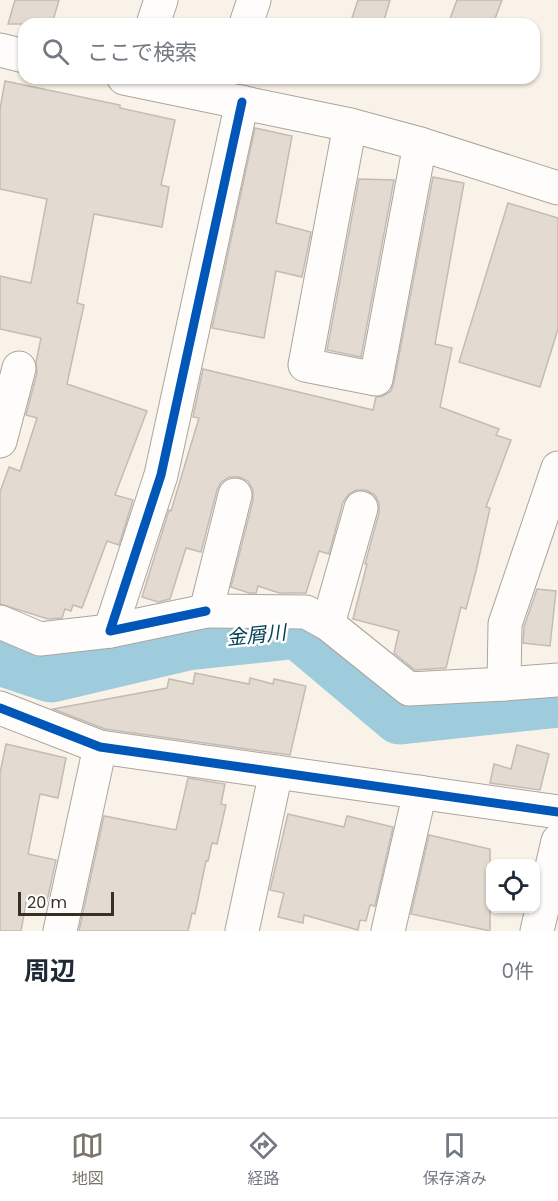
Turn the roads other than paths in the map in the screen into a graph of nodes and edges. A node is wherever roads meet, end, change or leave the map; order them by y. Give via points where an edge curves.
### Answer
1 (161, 0) edge
2 (254, 0) edge
3 (155, 18) edge
4 (248, 18) edge
5 (0, 50) edge
6 (18, 54) edge
7 (167, 84) edge
8 (231, 93) edge
9 (350, 125) junction
10 (420, 144) junction
11 (558, 188) edge
12 (19, 368) dead end
13 (0, 441) edge
14 (558, 468) edge
15 (235, 495) dead end
16 (362, 508) dead end
17 (206, 611) junction
18 (0, 622) edge
19 (328, 624) junction
20 (110, 632) junction
21 (558, 680) edge
22 (504, 684) junction
23 (0, 708) edge
24 (100, 747) junction
25 (276, 772) junction
26 (420, 792) junction
27 (558, 812) edge
28 (558, 841) edge
29 (60, 931) edge
30 (242, 931) edge
31 (388, 931) edge
32 (537, 931) edge

1 - 3 street
2 - 4 street
5 - 6 street
7 - 8 street
8 - 9 street
8 - 20 street via 161,475
9 - 10 street
9 - 10 street via 305,365 376,379
10 - 11 street
12 - 13 street
14 - 22 street via 505,624
15 - 17 street
16 - 19 street
17 - 19 street via 306,612
17 - 20 street
18 - 20 street via 40,639
19 - 22 street via 409,689
21 - 22 street
23 - 24 street
24 - 25 street
24 - 29 street
25 - 26 street
25 - 30 street
26 - 27 street
26 - 31 street
28 - 32 street

